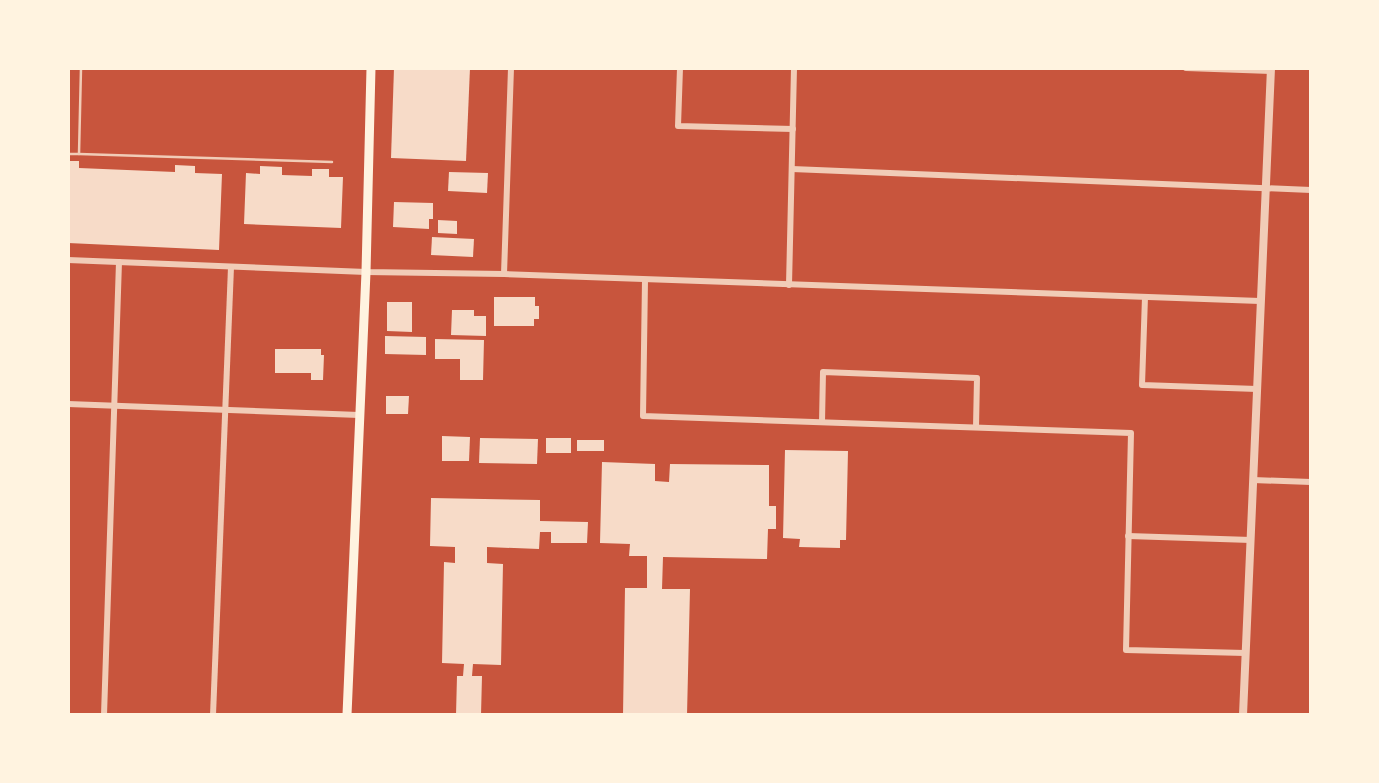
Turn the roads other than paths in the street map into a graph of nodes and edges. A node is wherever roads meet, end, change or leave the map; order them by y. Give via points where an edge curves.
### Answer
1 (81, 68) edge
2 (371, 68) edge
3 (511, 68) edge
4 (680, 68) edge
5 (794, 68) edge
6 (1186, 68) edge
7 (1271, 70) edge
8 (793, 129) junction
9 (68, 154) edge
10 (79, 154) junction
11 (332, 162) dead end
12 (792, 169) junction
13 (1266, 188) junction
14 (1311, 190) edge
15 (68, 260) edge
16 (119, 262) junction
17 (230, 267) junction
18 (366, 272) junction
19 (504, 274) junction
20 (645, 280) junction
21 (789, 285) junction
22 (1144, 297) junction
23 (1260, 301) junction
24 (1257, 389) junction
25 (68, 404) edge
26 (114, 406) junction
27 (225, 410) junction
28 (359, 415) junction
29 (822, 422) junction
30 (976, 427) junction
31 (1253, 480) junction
32 (1311, 482) edge
33 (1128, 536) junction
34 (1251, 540) junction
35 (1245, 653) junction
36 (104, 715) edge
37 (213, 715) edge
38 (348, 715) edge
39 (1243, 715) edge

1 - 10 lane
2 - 18 main road
3 - 19 street
4 - 8 street via 678,126
5 - 8 street
6 - 7 street
7 - 13 street
8 - 12 street
9 - 10 lane
10 - 11 lane
12 - 13 street
12 - 21 street
13 - 14 street
13 - 23 street
15 - 16 street
16 - 17 street
16 - 26 street
17 - 18 street
17 - 27 street
18 - 19 street
18 - 28 main road
19 - 20 street
20 - 21 street
20 - 29 street via 643,416
21 - 22 street
22 - 23 street
22 - 24 street via 1142,385
23 - 24 street
24 - 31 street
25 - 26 street
26 - 27 street
26 - 36 street
27 - 28 street
27 - 37 street
28 - 38 main road
29 - 30 street
29 - 30 street via 823,373 836,373 977,378
30 - 33 street via 1131,433
31 - 32 street
31 - 34 street
33 - 34 street
33 - 35 street via 1126,650
34 - 35 street
35 - 39 street

